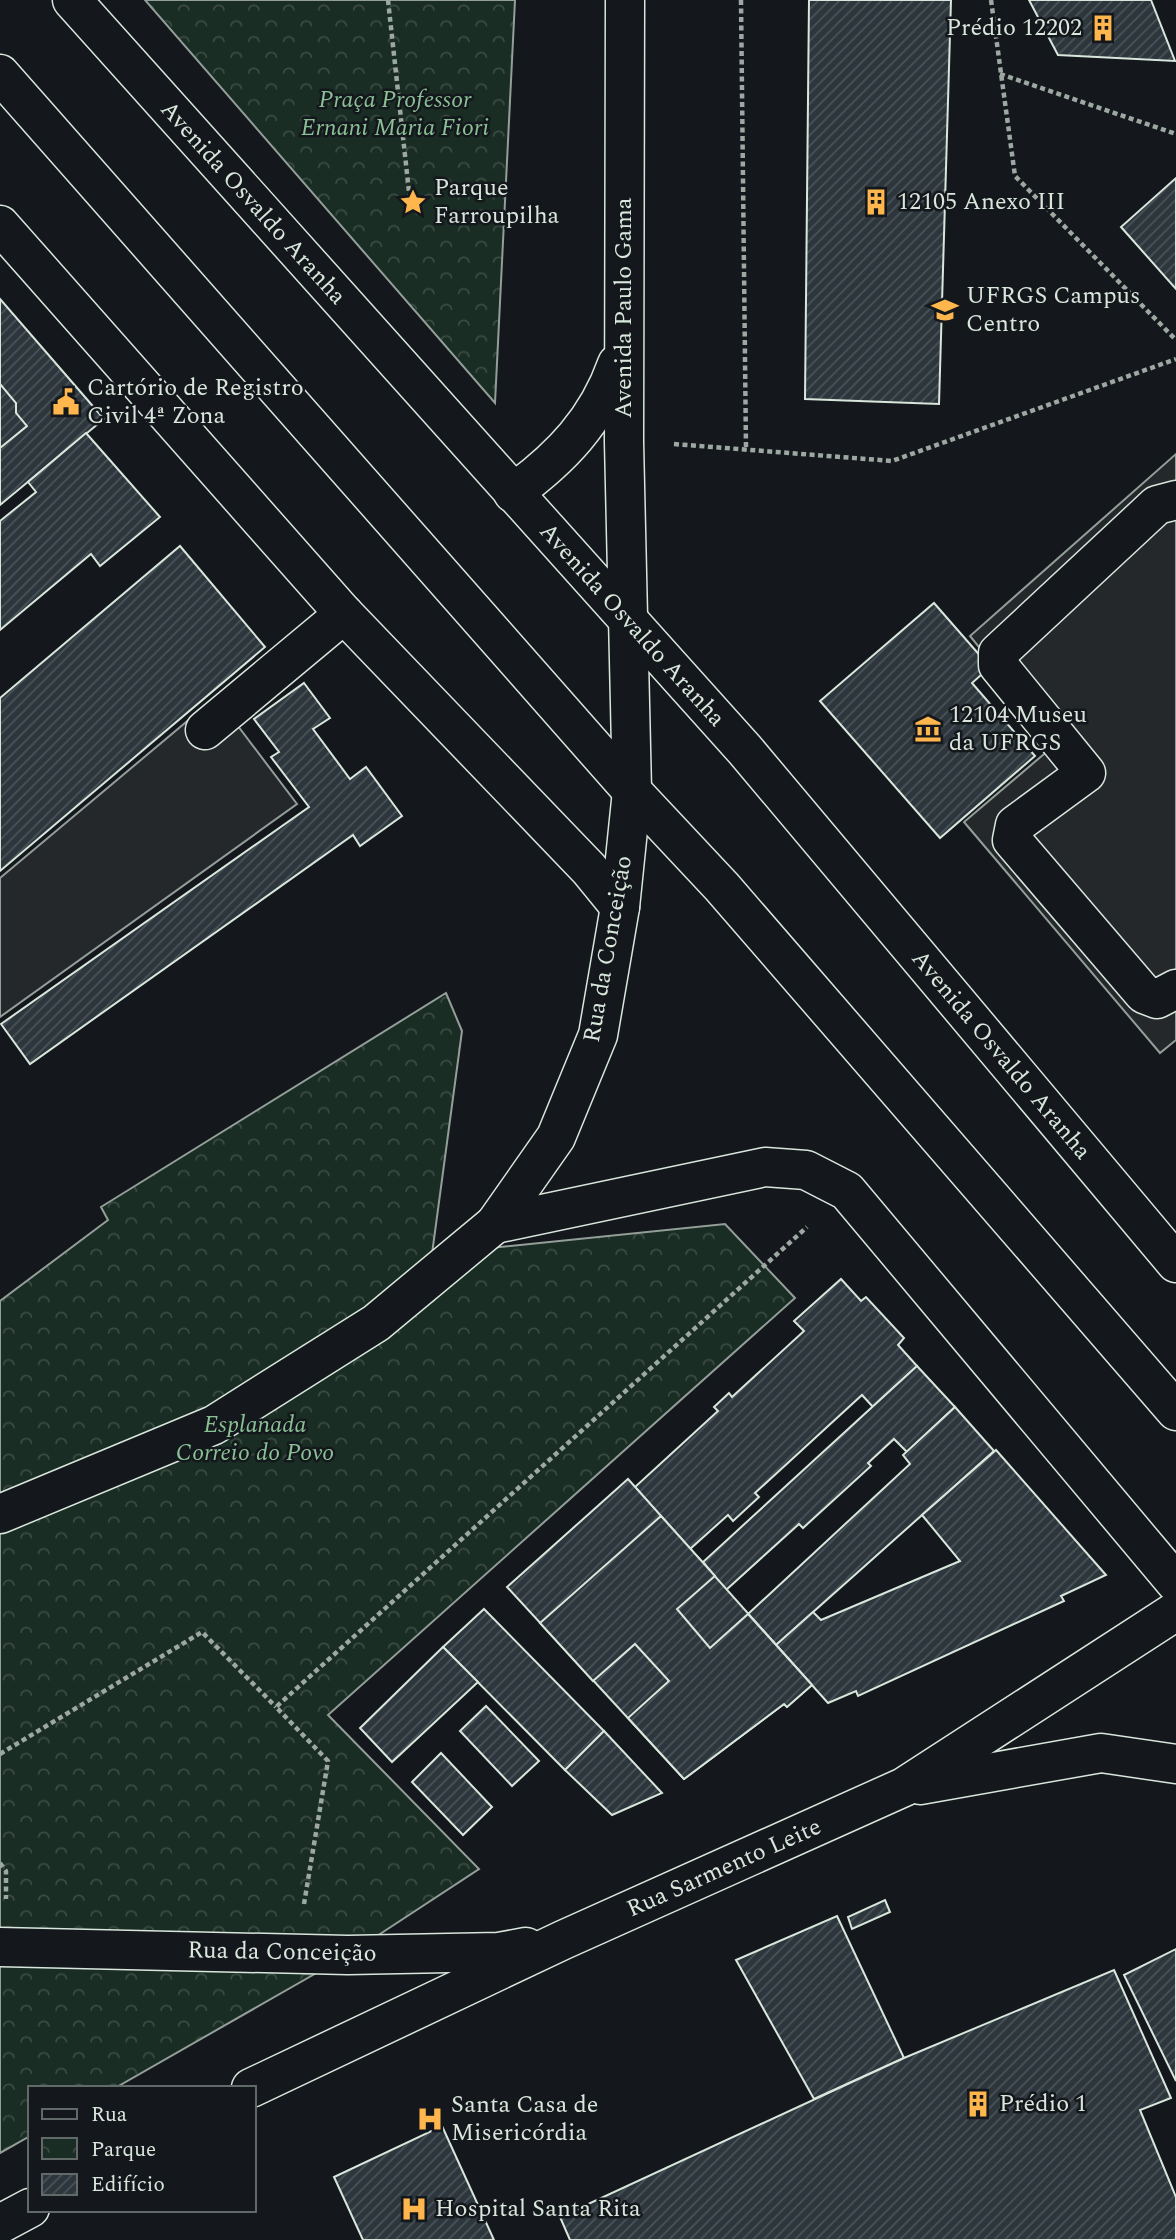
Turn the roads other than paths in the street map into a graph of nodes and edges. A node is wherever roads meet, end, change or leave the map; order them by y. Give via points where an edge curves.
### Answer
1 (72, 0) edge
2 (625, 0) edge
3 (0, 74) edge
4 (0, 225) edge
5 (624, 346) junction
6 (513, 493) junction
7 (1176, 500) edge
8 (344, 614) junction
9 (627, 617) junction
10 (205, 730) dead end
11 (632, 791) junction
12 (620, 906) junction
13 (1176, 989) edge
14 (495, 1224) junction
15 (1176, 1263) edge
16 (1176, 1411) edge
17 (0, 1514) edge
18 (1176, 1583) edge
19 (1176, 1611) edge
20 (1176, 1764) edge
21 (904, 1787) junction
22 (563, 1940) junction
23 (0, 1947) edge
24 (255, 2086) edge
25 (28, 2209) edge
26 (0, 2224) edge

1 - 6 main road, Avenida Osvaldo Aranha
2 - 5 main road, Avenida Paulo Gama
3 - 11 main road
4 - 8 main road
5 - 6 main road via 609,387 580,434 554,462
5 - 9 main road, Avenida Paulo Gama
6 - 9 main road, Avenida Osvaldo Aranha
7 - 13 main road via 1157,505 1074,579 997,659 998,666 1086,773 1015,825 1012,840 1144,994 1157,999
8 - 10 main road
8 - 12 main road
9 - 11 main road, Rua da Conceição
9 - 15 main road, Avenida Osvaldo Aranha via 754,761
11 - 12 main road, Rua da Conceição
11 - 16 main road via 722,887
12 - 14 main road, Rua da Conceição via 598,1035 556,1137
14 - 17 main road, Rua da Conceição via 376,1323 214,1425
14 - 18 main road via 765,1167 806,1170 847,1191
19 - 21 main road, Rua Sarmento Leite
20 - 21 main road via 1101,1753
21 - 22 main road, Rua Sarmento Leite
22 - 23 main road, Rua da Conceição via 499,1952
22 - 24 main road, Rua Sarmento Leite
25 - 26 main road

